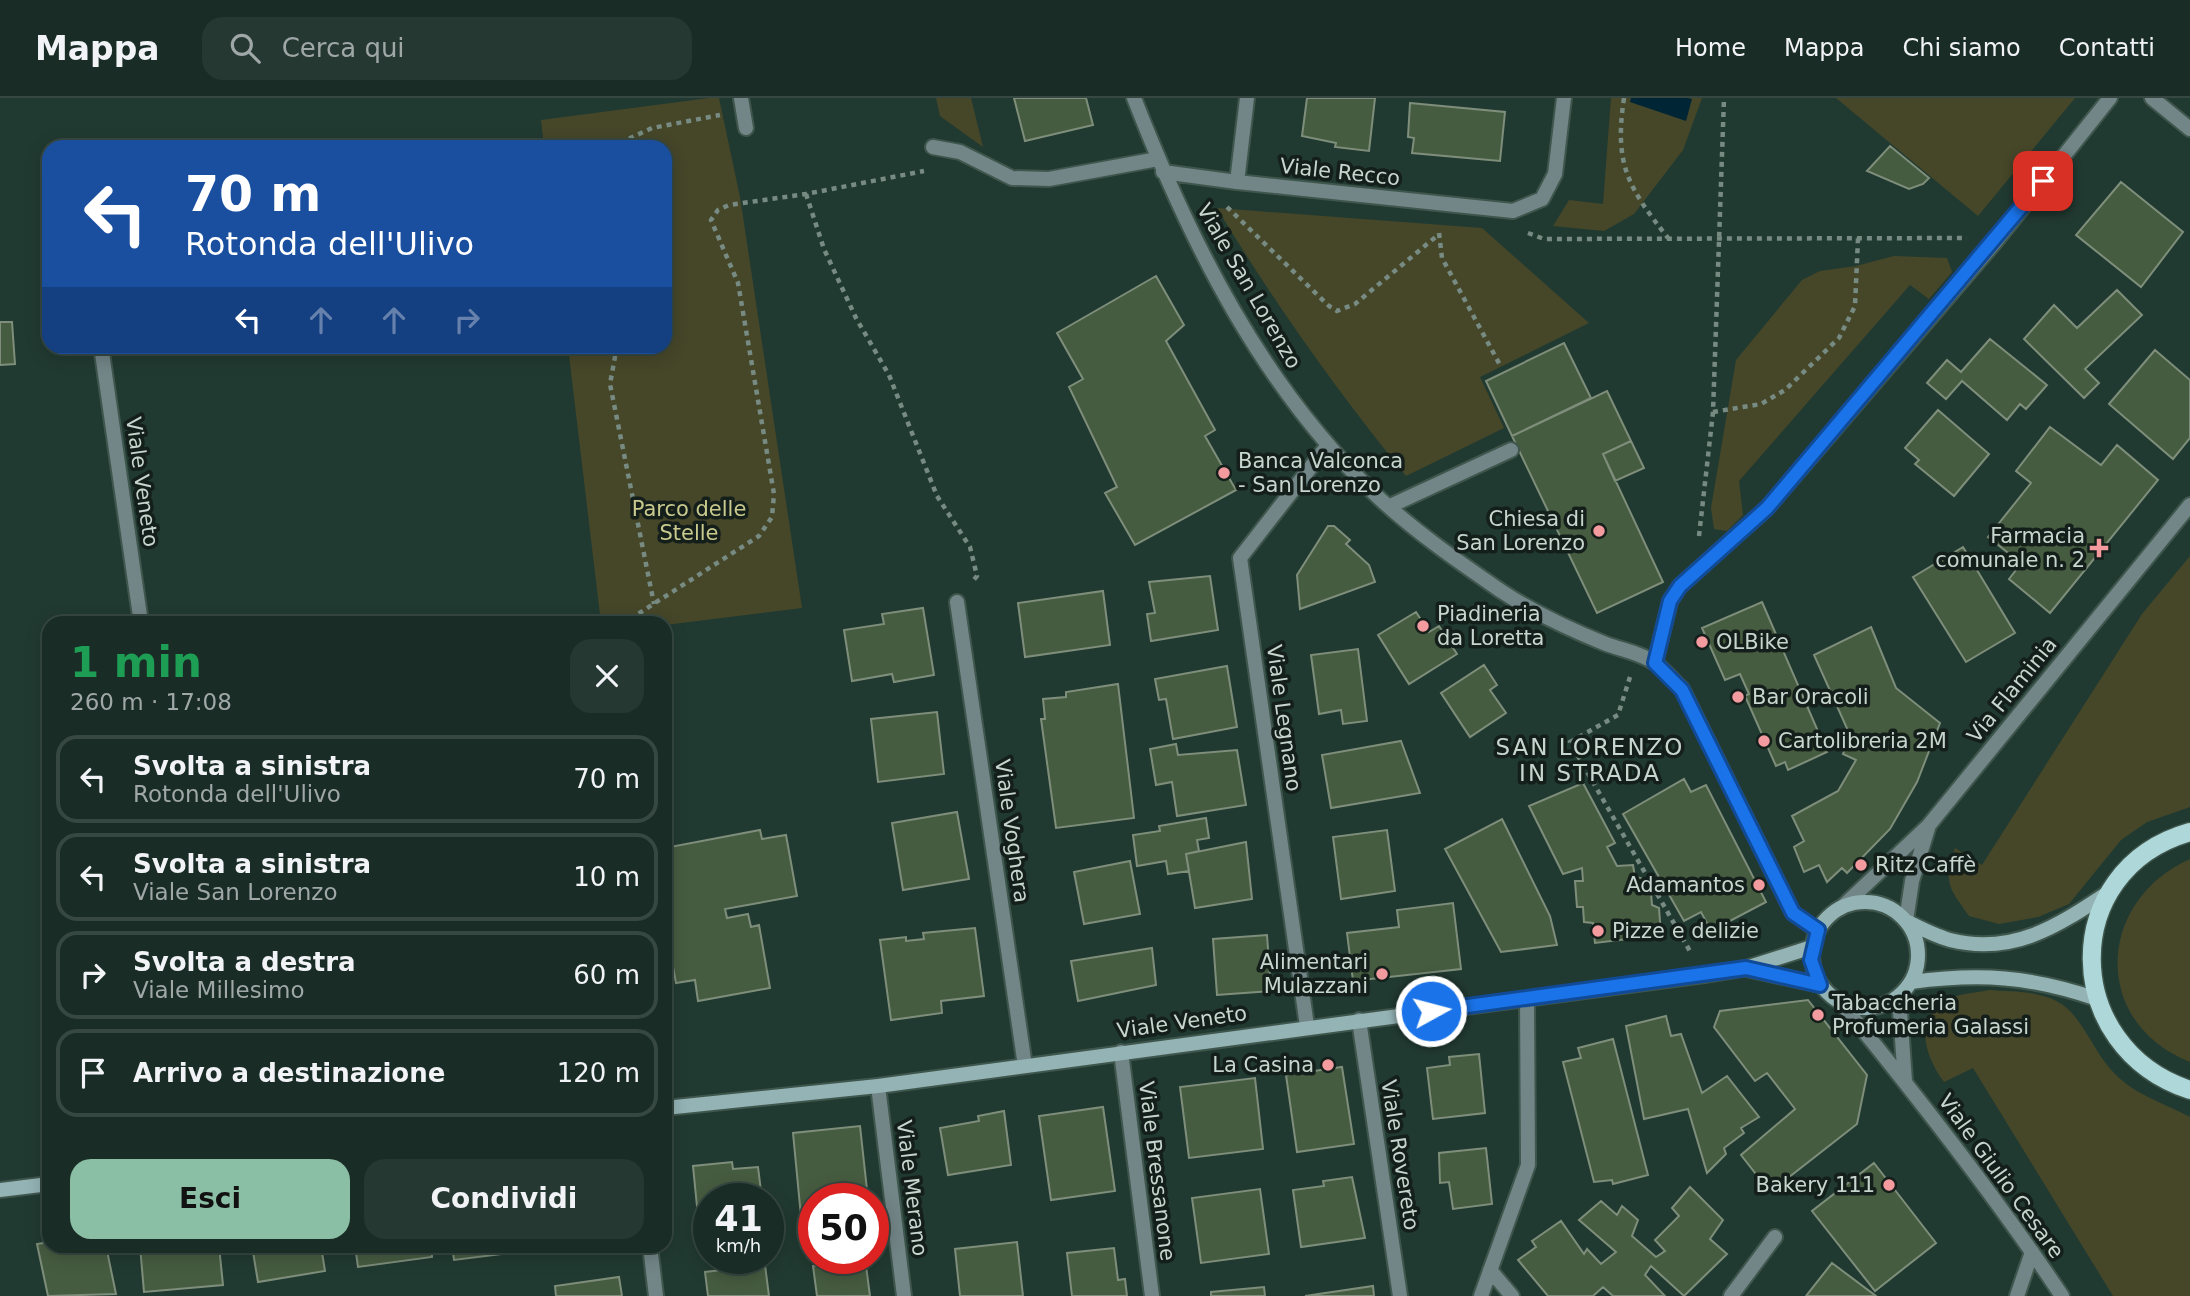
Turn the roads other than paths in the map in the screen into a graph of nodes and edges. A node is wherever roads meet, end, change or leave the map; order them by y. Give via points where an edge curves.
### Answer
1 (1134, 98) edge
2 (1247, 98) edge
3 (1564, 98) edge
4 (2110, 98) edge
5 (2151, 98) edge
6 (742, 104) edge
7 (746, 128) dead end
8 (2190, 129) edge
9 (933, 147) dead end
10 (1160, 165) junction
11 (1237, 182) junction
12 (102, 354) edge
13 (1328, 445) junction
14 (1511, 450) dead end
15 (2190, 505) edge
16 (1390, 506) junction
17 (957, 602) road end
18 (140, 616) edge
19 (1655, 663) junction
20 (1929, 825) junction
21 (2190, 831) edge
22 (2109, 892) junction
23 (1841, 908) junction
24 (1906, 921) junction
25 (1818, 930) junction
26 (1812, 947) junction
27 (1746, 968) junction
28 (1911, 982) junction
29 (1820, 985) junction
30 (1899, 997) junction
31 (1527, 999) junction
32 (2096, 999) junction
33 (1841, 1003) junction
34 (1359, 1020) junction
35 (1307, 1026) junction
36 (1121, 1052) junction
37 (1025, 1066) junction
38 (1905, 1081) junction
39 (878, 1086) junction
40 (2190, 1090) edge
41 (672, 1107) edge
42 (42, 1185) edge
43 (0, 1190) edge
44 (1775, 1237) dead end
45 (2032, 1252) junction
46 (651, 1253) edge
47 (1490, 1270) junction
48 (656, 1296) edge
49 (905, 1296) edge
50 (1152, 1296) edge
51 (1400, 1296) edge
52 (1480, 1296) edge
53 (1512, 1296) edge
54 (1731, 1296) edge
55 (2017, 1296) edge
56 (2062, 1296) edge

1 - 10 street, Viale San Lorenzo
2 - 11 street
3 - 11 street, Viale Recco via 1555,174 1542,199 1513,211
4 - 19 street via 1996,241 1767,508 1680,586 1670,601
5 - 8 street
6 - 7 street
9 - 10 street, Viale Recco via 960,152 1012,178 1049,179
10 - 11 street, Viale Recco
10 - 13 street, Viale San Lorenzo via 1222,290 1274,377
12 - 18 street, Viale Veneto
13 - 16 street, Viale San Lorenzo
13 - 35 street, Viale Legnano via 1240,558
14 - 16 street
15 - 20 street, Via Flaminia
16 - 19 street, Viale San Lorenzo via 1440,550 1514,599
17 - 37 street, Viale Voghera
19 - 25 street, Viale San Lorenzo via 1682,690 1793,913
20 - 23 street
20 - 24 street, Via Flaminia
21 - 22 main road via 2149,849
22 - 24 main road via 2052,929 2025,939 1973,945 1947,940
22 - 32 main road via 2091,945
23 - 24 main road via 1857,902 1875,903
23 - 25 main road
24 - 28 main road via 1918,951
25 - 26 main road
26 - 27 main road, Viale Veneto
26 - 29 main road via 1811,960
27 - 29 main road, Viale Veneto
27 - 31 main road, Viale Veneto
28 - 30 main road
28 - 32 main road via 1973,976 2030,979
29 - 33 main road
30 - 33 main road via 1871,1009
30 - 38 street
31 - 34 main road, Viale Veneto
31 - 47 street via 1528,1165
32 - 40 main road via 2124,1049 2146,1069
33 - 38 street, Viale Giulio Cesare
34 - 35 main road, Viale Veneto
34 - 51 street, Viale Rovereto
35 - 36 main road, Viale Veneto
36 - 37 main road, Viale Veneto
36 - 50 street, Viale Bressanone
37 - 39 main road, Viale Veneto
38 - 45 street, Viale Giulio Cesare
39 - 41 main road, Viale Veneto
39 - 49 street, Viale Merano
42 - 43 main road
44 - 54 street
45 - 55 street
45 - 56 street, Viale Giulio Cesare
46 - 48 street
47 - 52 street
47 - 53 street

